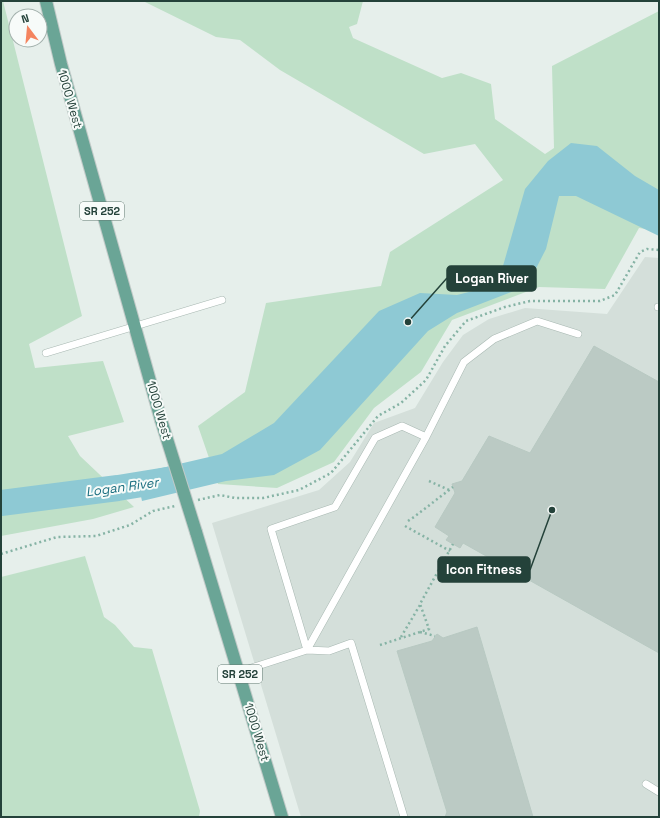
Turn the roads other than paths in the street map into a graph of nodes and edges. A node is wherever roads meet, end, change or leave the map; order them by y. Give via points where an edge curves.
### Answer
1 (46, 1) edge
2 (222, 300) dead end
3 (135, 326) junction
4 (578, 334) dead end
5 (46, 353) dead end
6 (426, 437) junction
7 (307, 650) junction
8 (239, 672) junction
9 (646, 784) dead end
10 (659, 792) edge
11 (282, 817) edge
12 (404, 817) edge

1 - 3 main road, 1000 West / SR 252 via 61,64
2 - 3 lane
3 - 5 lane
3 - 8 main road, 1000 West / SR 252, bridge via 161,420
4 - 6 lane via 537,321 494,339 464,362
6 - 7 lane
6 - 7 lane via 402,426 375,438 335,507 270,529
7 - 8 lane
7 - 12 lane via 329,650 350,643
8 - 11 main road, 1000 West / SR 252
9 - 10 lane

